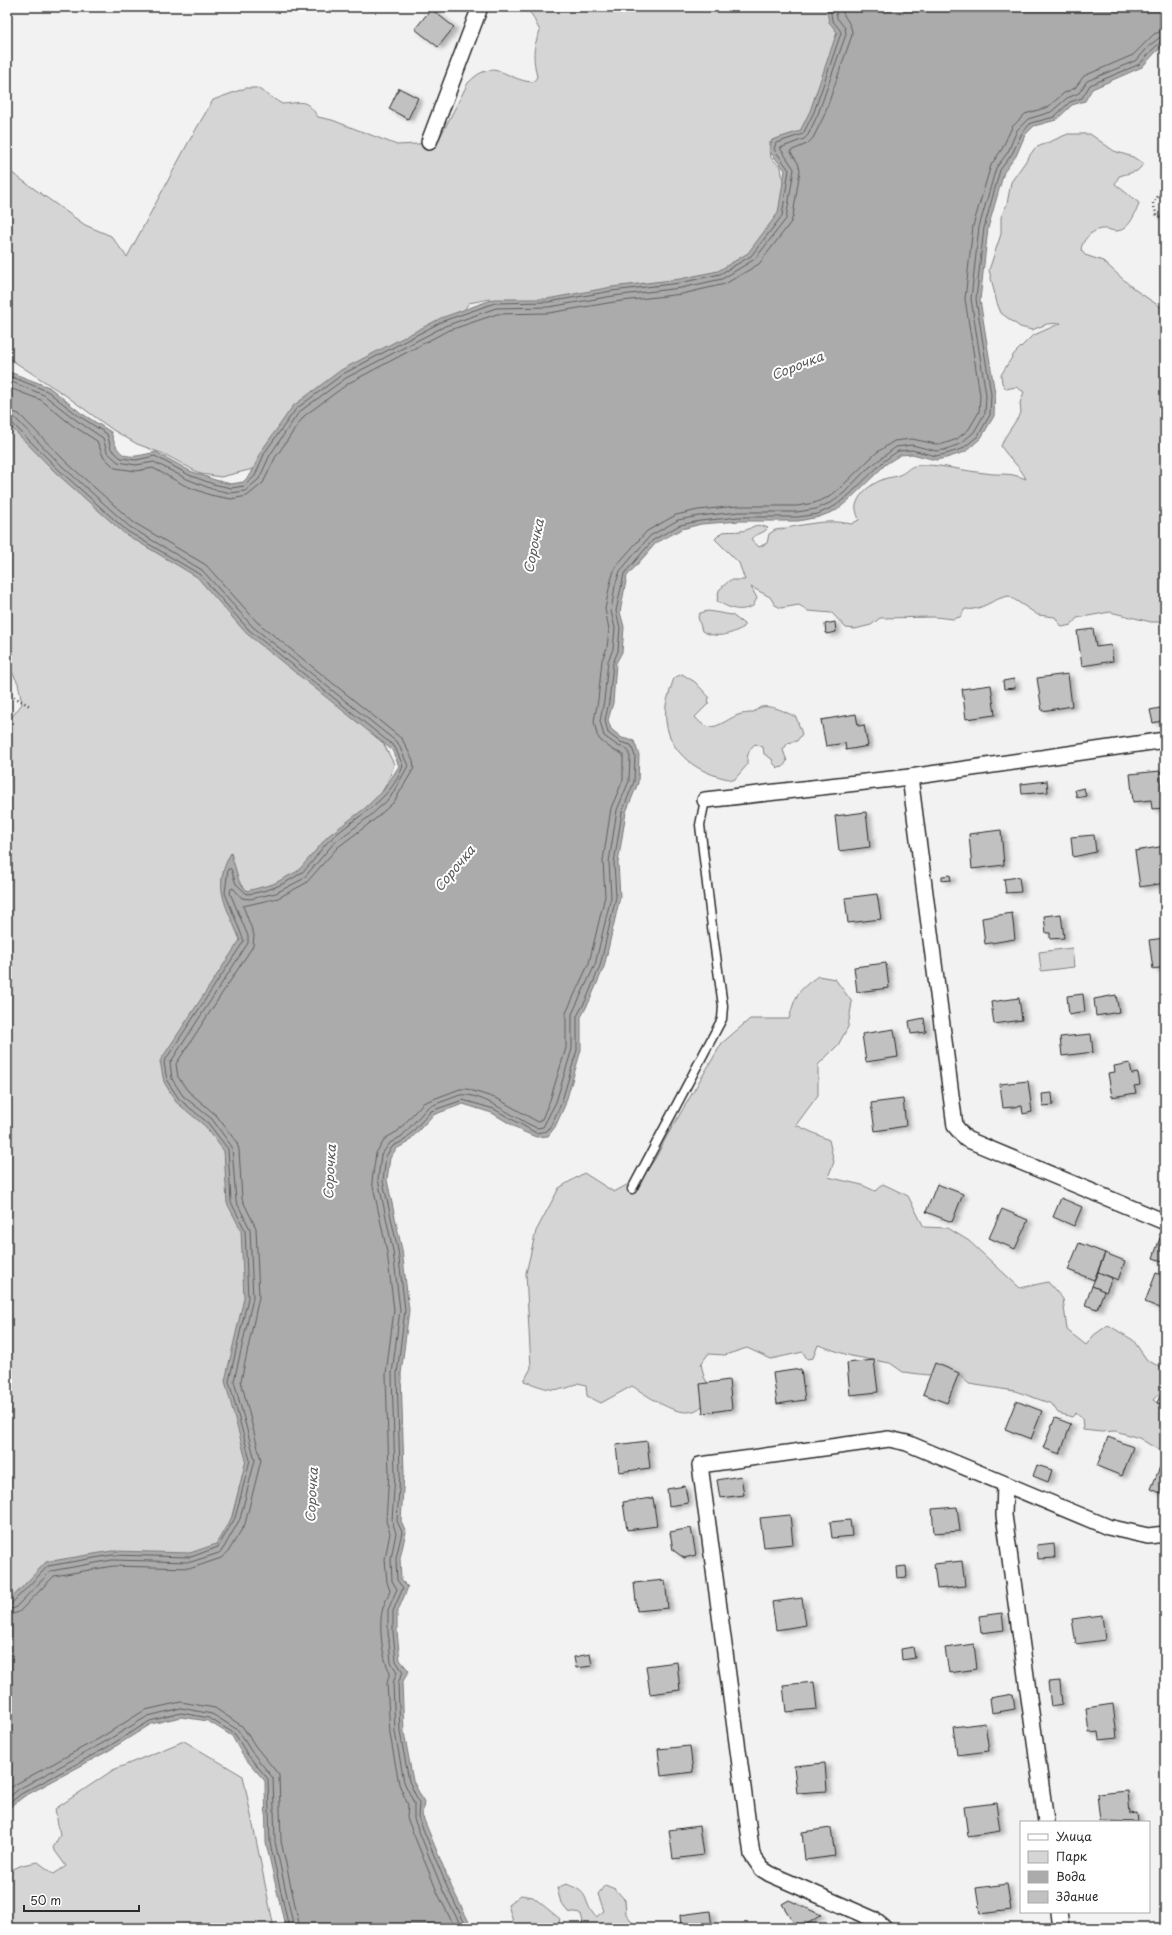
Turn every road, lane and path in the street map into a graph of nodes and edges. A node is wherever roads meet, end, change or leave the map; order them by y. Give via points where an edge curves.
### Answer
1 (480, 7) edge
2 (429, 142) dead end
3 (1165, 187) edge
4 (1165, 220) edge
5 (7, 693) edge
6 (30, 706) dead end
7 (1165, 740) edge
8 (910, 777) junction
9 (705, 800) joint
10 (632, 1189) dead end
11 (1165, 1222) edge
12 (1006, 1484) junction
13 (1165, 1534) edge
14 (1046, 1821) edge
15 (1059, 1913) edge
16 (884, 1928) edge
17 (1061, 1928) edge

1 - 2 street
3 - 4 path via 1153,203 1157,216
5 - 6 path
7 - 8 street
8 - 9 street
8 - 11 street via 955,1126 966,1139
9 - 10 lane via 700,824 723,1006 722,1019
12 - 13 street via 1108,1527 1148,1536
12 - 14 street via 1004,1515
12 - 16 street via 907,1443 889,1439 700,1465 752,1855 762,1869 770,1874 873,1919
15 - 17 street

